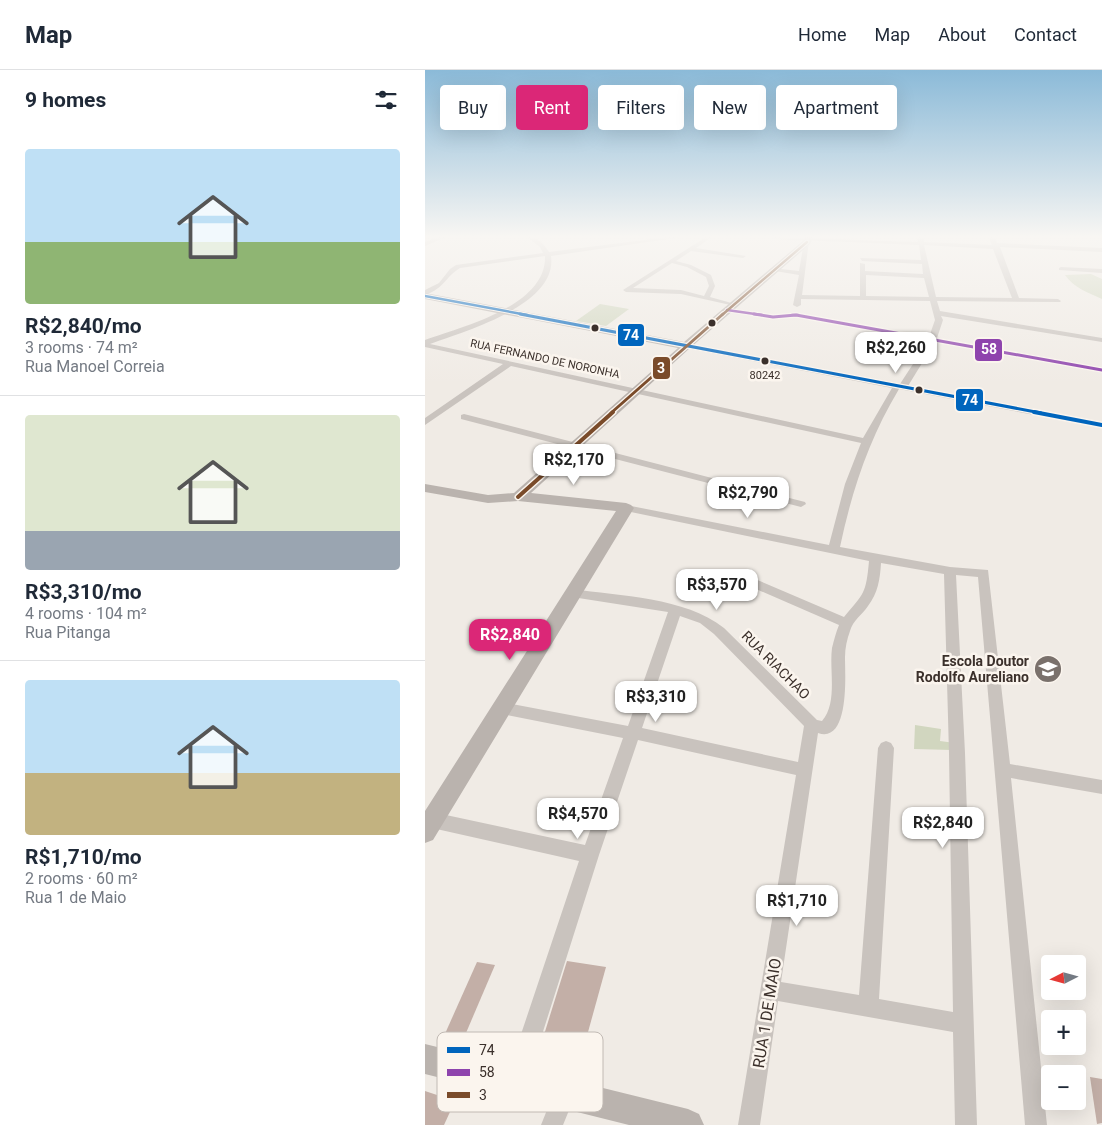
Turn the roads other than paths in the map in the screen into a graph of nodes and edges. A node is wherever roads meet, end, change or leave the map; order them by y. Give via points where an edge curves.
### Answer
1 (437, 286) edge
2 (538, 286) edge
3 (633, 286) edge
4 (712, 286) edge
5 (754, 286) edge
6 (800, 286) edge
7 (863, 286) edge
8 (930, 286) edge
9 (1011, 286) edge
10 (425, 294) edge
11 (798, 297) junction
12 (706, 298) junction
13 (863, 298) junction
14 (933, 299) junction
15 (1016, 300) junction
16 (1058, 301) dead end
17 (730, 307) junction
18 (507, 311) junction
19 (939, 313) junction
20 (796, 315) junction
21 (932, 340) junction
22 (1102, 340) edge
23 (425, 344) edge
24 (686, 346) junction
25 (509, 364) junction
26 (1102, 370) edge
27 (900, 386) junction
28 (638, 390) junction
29 (464, 416) dead end
30 (425, 422) edge
31 (1102, 425) edge
32 (865, 441) junction
33 (575, 445) junction
34 (425, 488) edge
35 (519, 497) junction
36 (801, 504) dead end
37 (626, 508) junction
38 (834, 550) junction
39 (870, 557) junction
40 (950, 571) junction
41 (743, 578) dead end
42 (572, 593) junction
43 (676, 609) junction
44 (846, 623) junction
45 (502, 708) junction
46 (812, 724) junction
47 (633, 733) junction
48 (886, 748) dead end
49 (804, 770) junction
50 (1003, 770) junction
51 (1102, 787) edge
52 (429, 826) edge
53 (590, 855) junction
54 (770, 990) junction
55 (868, 1006) junction
56 (964, 1024) junction
57 (533, 1032) edge
58 (603, 1102) edge
59 (557, 1112) edge
60 (551, 1125) edge
61 (688, 1125) edge
62 (749, 1125) edge
63 (966, 1125) edge
64 (1036, 1125) edge

1 - 10 street
2 - 18 street
3 - 12 street via 627,290 665,290
4 - 12 street
5 - 17 street
6 - 11 street
7 - 13 street
8 - 14 street
9 - 15 street
10 - 18 street
11 - 13 street
11 - 20 street
12 - 17 street
13 - 14 street
14 - 15 street
14 - 19 street
15 - 16 street
17 - 20 street via 773,317
17 - 24 street
18 - 23 street
18 - 24 street
19 - 21 street via 938,327
19 - 22 street
20 - 21 street
21 - 26 street
21 - 27 street
23 - 25 street, RUA FERNANDO DE NORONHA
24 - 27 street
24 - 28 street
25 - 28 street, RUA FERNANDO DE NORONHA
25 - 30 street
27 - 31 street
27 - 32 street via 878,414
28 - 32 street, RUA FERNANDO DE NORONHA
28 - 33 street
29 - 33 street
32 - 38 street via 847,491
33 - 35 street
33 - 36 street
34 - 35 street via 497,500
35 - 37 street
37 - 38 street
37 - 42 street
38 - 39 street
39 - 40 street
39 - 44 street via 873,583 869,595
40 - 50 street via 984,573
40 - 56 street
41 - 44 street
42 - 43 street, RUA RIACHAO
42 - 45 street
43 - 46 street, RUA RIACHAO via 705,620 719,631
43 - 47 street
44 - 46 street via 840,647 833,719 825,729
45 - 47 street
45 - 52 street
46 - 49 street, RUA 1 DE MAIO
47 - 49 street
47 - 53 street
48 - 55 street
49 - 54 street, RUA 1 DE MAIO
50 - 51 street
50 - 64 street
52 - 53 street
53 - 57 street
54 - 55 street
54 - 62 street, RUA 1 DE MAIO
55 - 56 street
56 - 63 street
58 - 61 street
59 - 60 street

